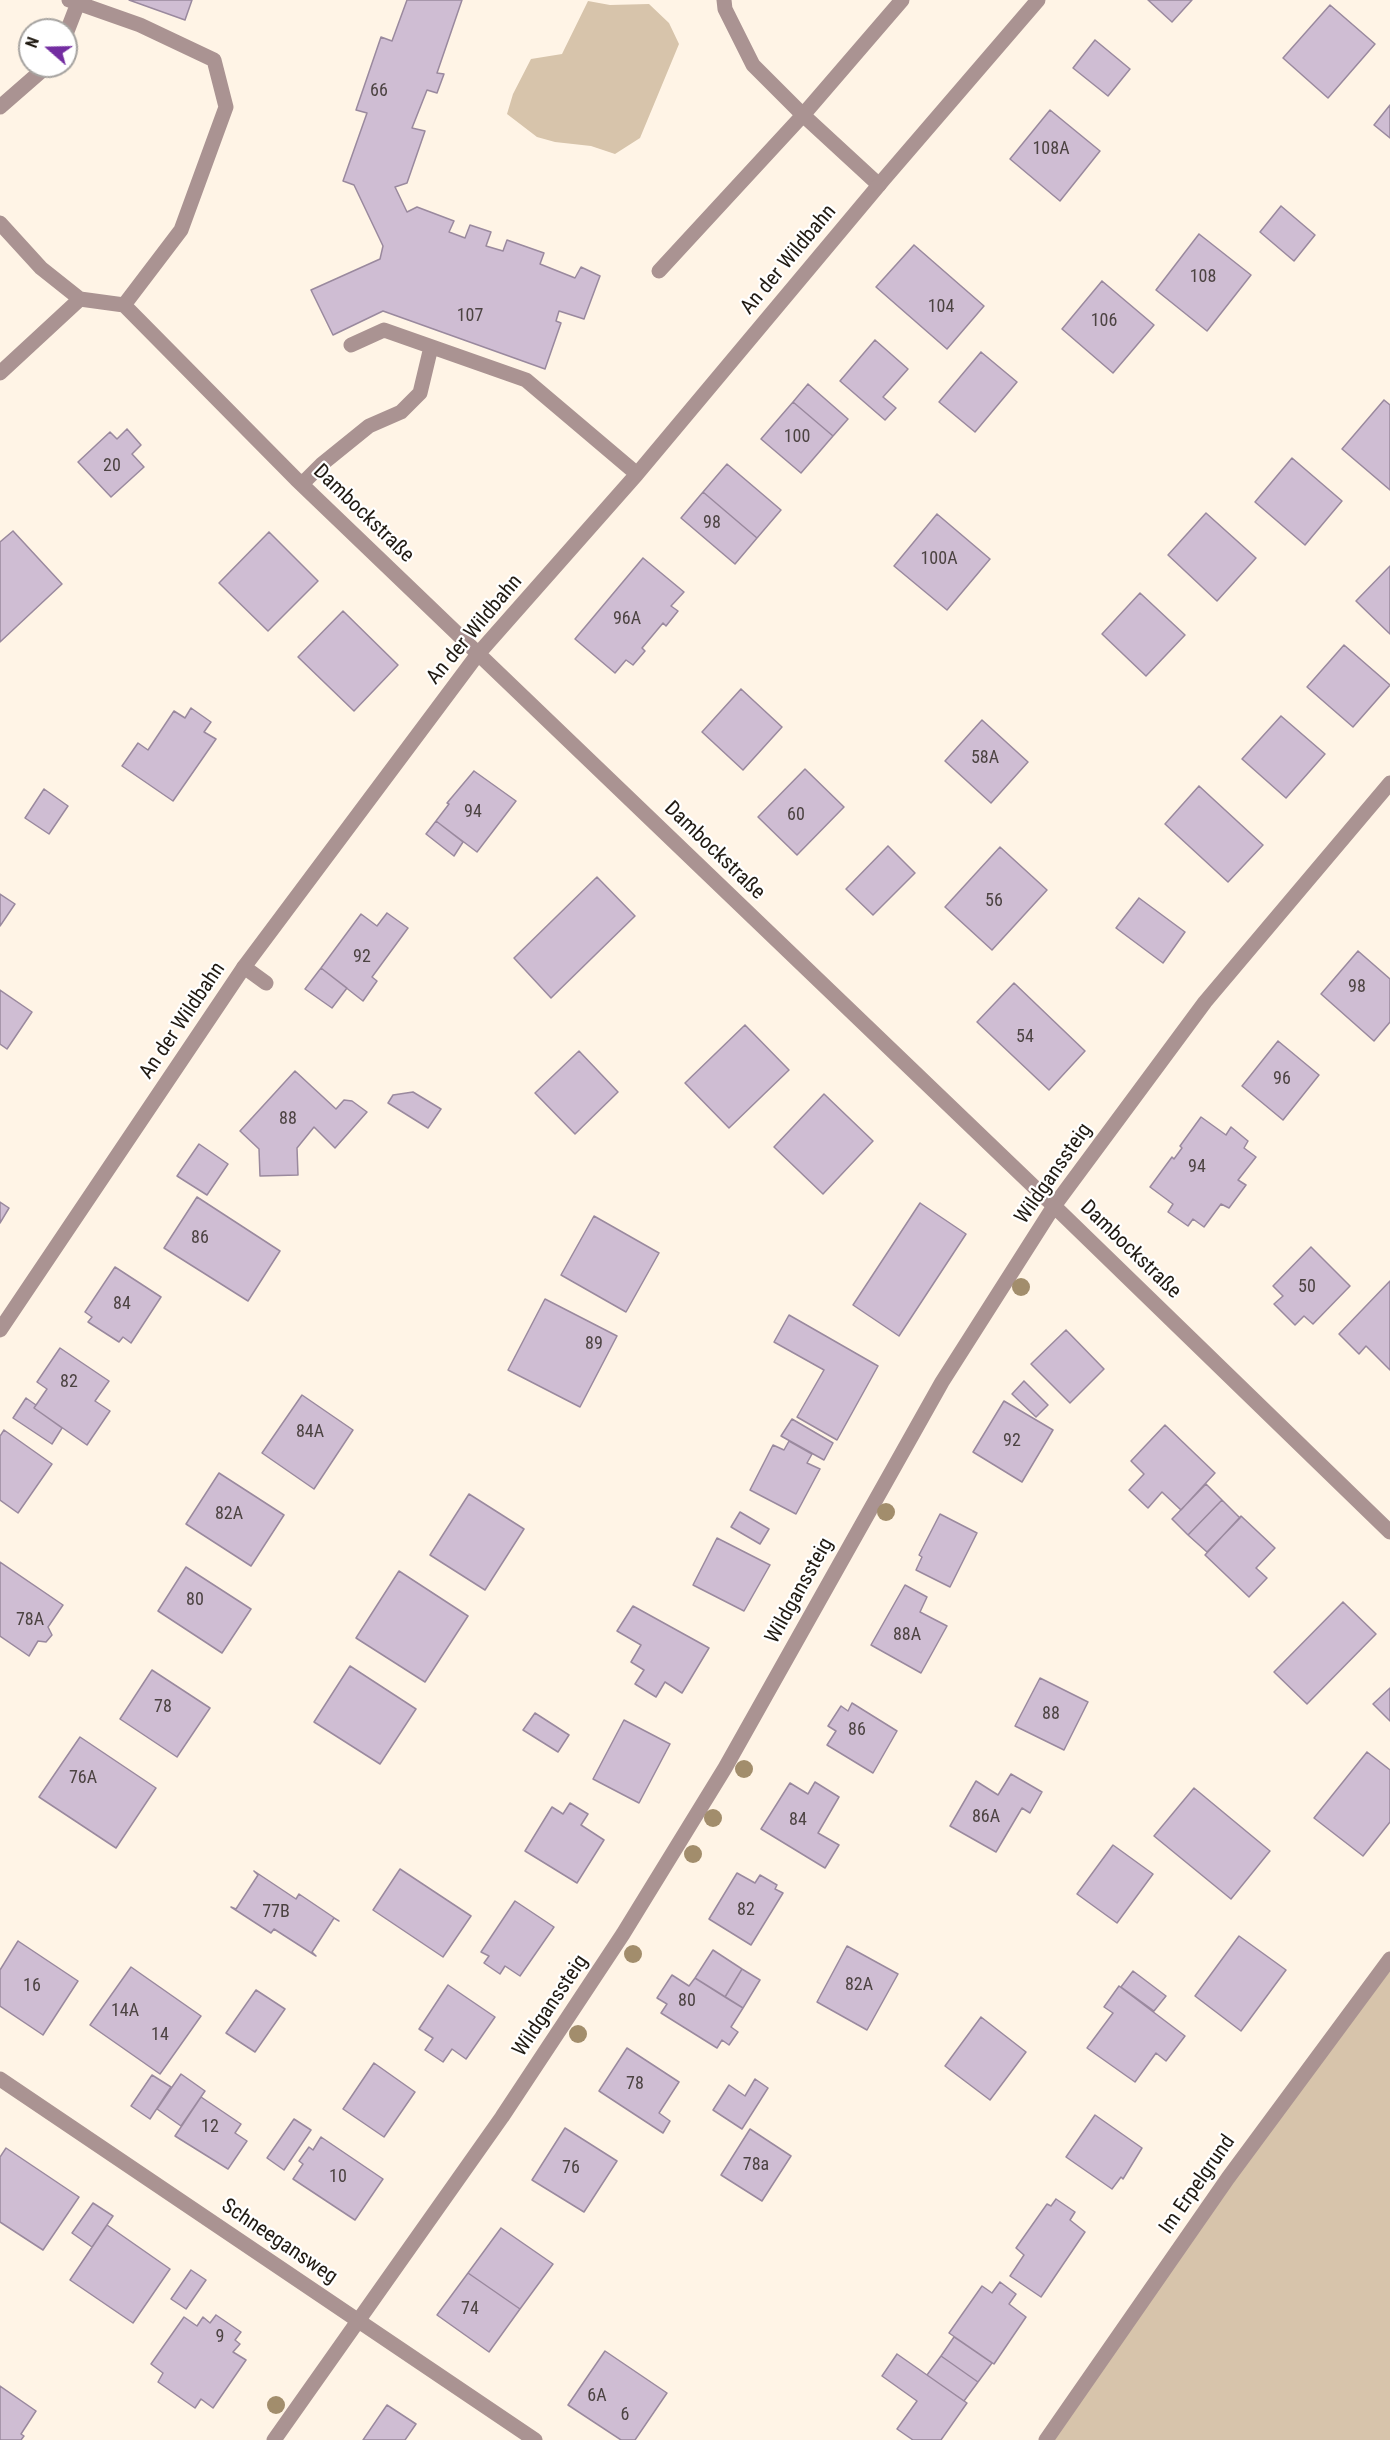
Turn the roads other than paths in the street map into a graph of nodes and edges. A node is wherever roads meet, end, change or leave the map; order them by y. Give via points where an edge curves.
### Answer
1 (724, 0) edge
2 (902, 0) edge
3 (1038, 0) edge
4 (73, 2) edge
5 (70, 18) edge
6 (33, 78) edge
7 (0, 107) edge
8 (802, 115) junction
9 (879, 185) junction
10 (0, 223) edge
11 (659, 271) dead end
12 (80, 298) junction
13 (124, 305) junction
14 (351, 345) dead end
15 (431, 347) junction
16 (0, 373) edge
17 (637, 474) junction
18 (302, 484) junction
19 (478, 654) junction
20 (1390, 783) edge
21 (244, 967) junction
22 (266, 983) dead end
23 (1054, 1206) junction
24 (0, 1330) edge
25 (1390, 1532) edge
26 (1390, 1959) edge
27 (0, 2079) edge
28 (358, 2320) junction
29 (274, 2440) edge
30 (535, 2440) edge
31 (1046, 2440) edge

1 - 8 street via 753,64
2 - 8 street
3 - 9 street, An der Wildbahn
4 - 5 street
4 - 13 street via 140,25 214,60 226,107 181,230
6 - 7 street
8 - 9 street
8 - 11 street
9 - 17 street, An der Wildbahn
10 - 12 street via 41,268
12 - 13 street
12 - 16 street
13 - 18 street, Dambockstraße
14 - 15 street via 384,330
15 - 17 street via 526,380
15 - 18 street via 420,393 401,412 369,426
17 - 19 street, An der Wildbahn
18 - 19 street, Dambockstraße
19 - 21 street, An der Wildbahn
19 - 23 street, Dambockstraße
20 - 23 street, Wildganssteig via 1205,1002
21 - 22 street
21 - 24 street, An der Wildbahn
23 - 25 street, Dambockstraße
23 - 28 street, Wildganssteig via 942,1382 725,1768 623,1934 502,2116
26 - 31 street, Im Erpelgrund via 1228,2178
27 - 28 street, Schneegansweg
28 - 29 street, Wildganssteig
28 - 30 street, Schneegansweg

